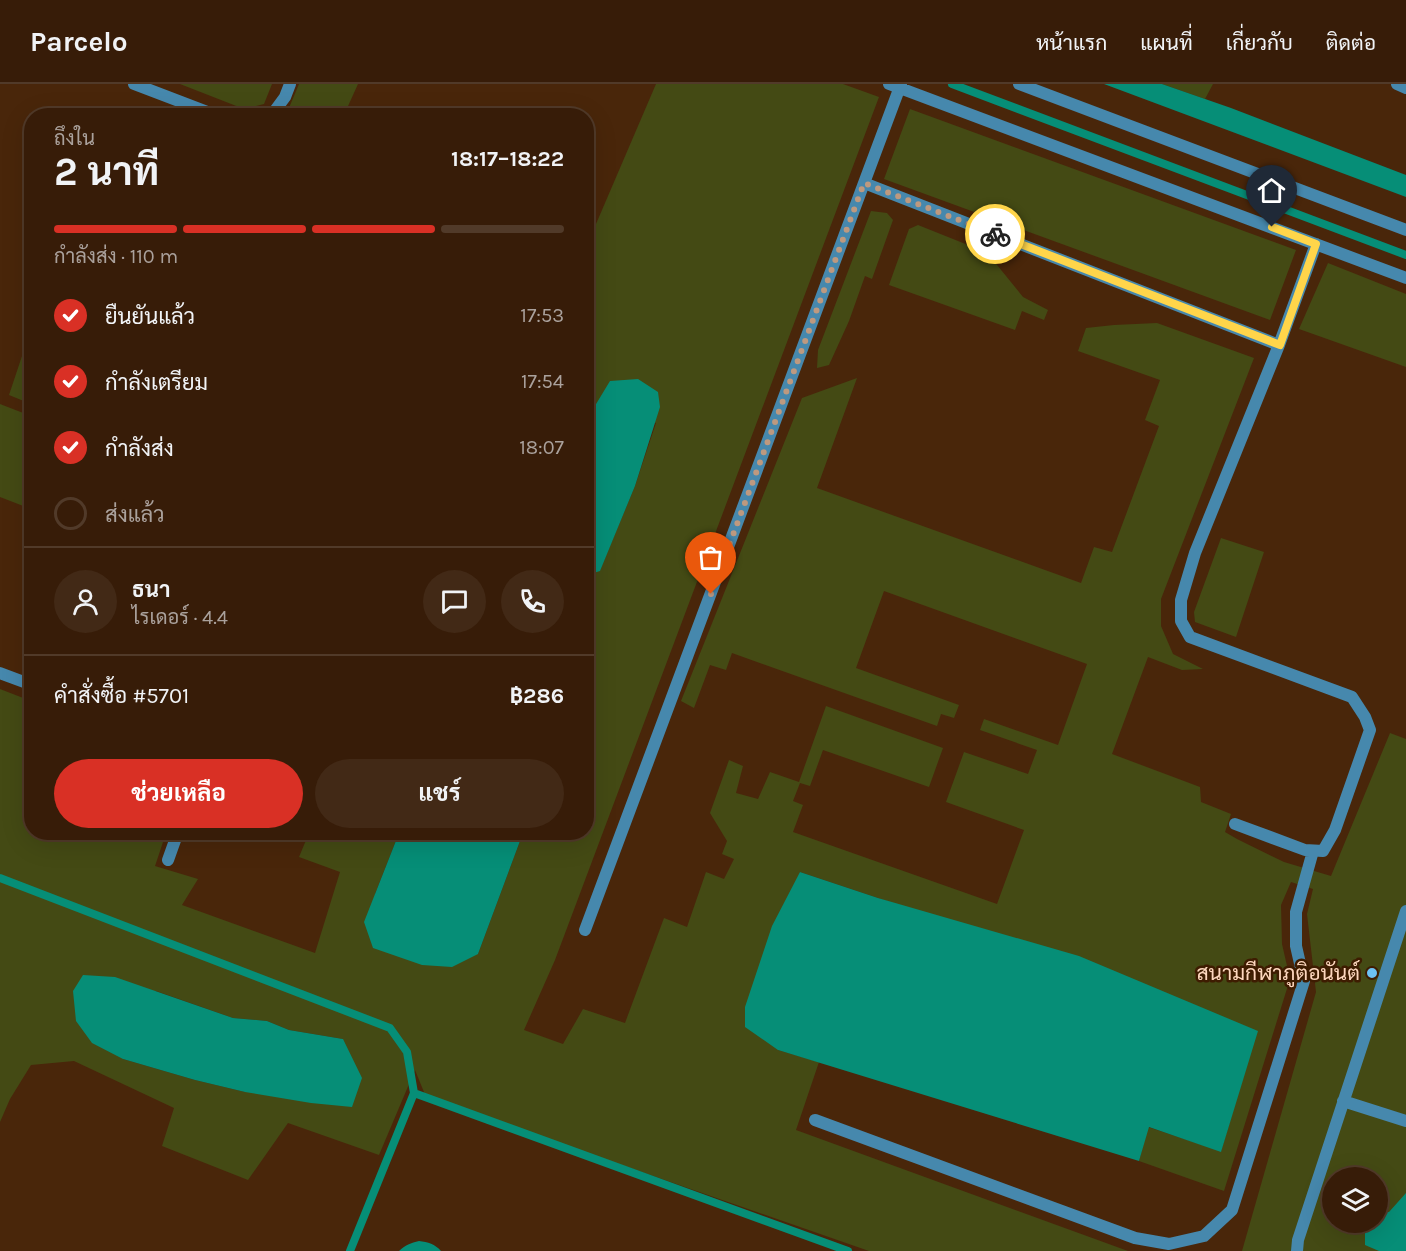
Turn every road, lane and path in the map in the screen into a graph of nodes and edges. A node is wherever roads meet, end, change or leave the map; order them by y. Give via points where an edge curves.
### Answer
1 (134, 84) edge
2 (290, 84) edge
3 (1019, 84) edge
4 (1397, 84) edge
5 (897, 85) edge
6 (1406, 88) edge
7 (197, 108) edge
8 (277, 108) edge
9 (864, 183) junction
10 (1406, 230) edge
11 (1316, 244) junction
12 (1406, 278) edge
13 (1280, 345) junction
14 (0, 673) edge
15 (24, 682) edge
16 (1235, 824) dead end
17 (175, 840) edge
18 (1314, 850) junction
19 (168, 860) dead end
20 (1406, 911) edge
21 (585, 930) dead end
22 (1343, 1101) junction
23 (815, 1119) dead end
24 (1406, 1121) edge
25 (1297, 1251) edge

1 - 7 lane
2 - 8 lane
3 - 10 lane
4 - 6 lane
5 - 9 lane
5 - 11 lane
9 - 13 lane
9 - 21 lane
11 - 12 lane
11 - 13 lane
13 - 18 lane via 1194,553 1181,600 1181,621 1190,637 1352,697 1365,717 1370,730 1335,830 1323,851
14 - 15 lane
16 - 18 lane
17 - 19 lane
18 - 23 lane via 1296,912 1296,946 1304,981 1232,1210 1204,1236 1169,1244 1136,1238
20 - 22 lane
22 - 24 lane
22 - 25 lane

